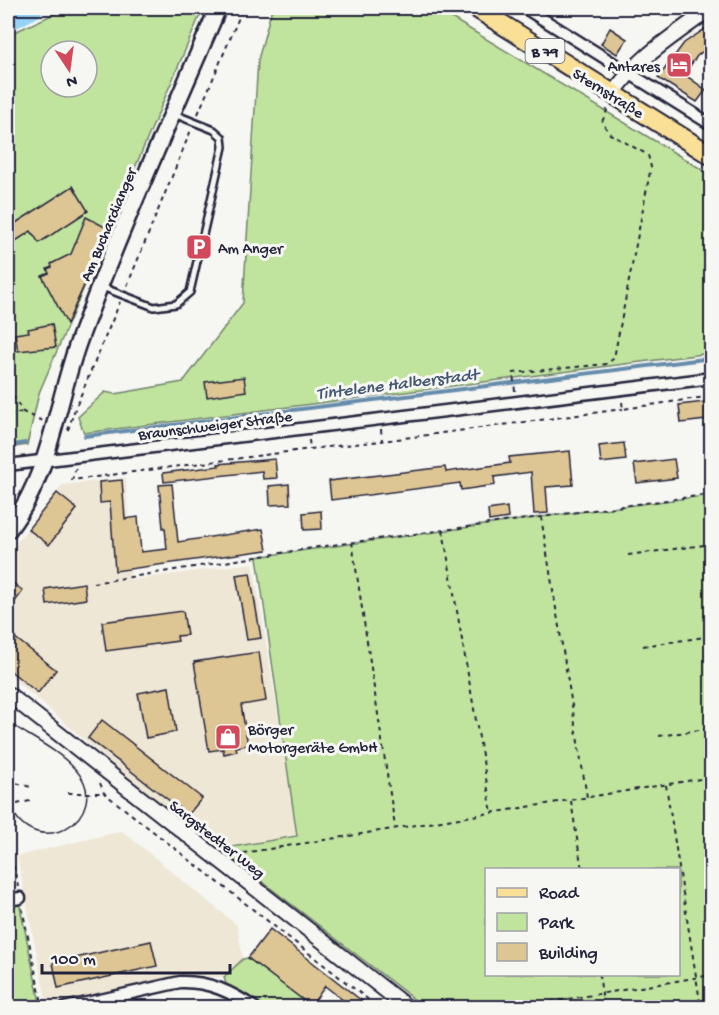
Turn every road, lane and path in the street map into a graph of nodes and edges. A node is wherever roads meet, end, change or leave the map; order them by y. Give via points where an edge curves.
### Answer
1 (218, 8) edge
2 (243, 8) edge
3 (476, 8) edge
4 (525, 8) edge
5 (711, 8) edge
6 (629, 72) junction
7 (613, 94) junction
8 (173, 114) junction
9 (195, 121) junction
10 (711, 125) edge
11 (711, 156) edge
12 (100, 287) junction
13 (123, 296) junction
14 (711, 378) edge
15 (8, 388) edge
16 (620, 389) junction
17 (515, 394) dead end
18 (711, 396) edge
19 (623, 408) junction
20 (23, 412) junction
21 (8, 415) edge
22 (380, 419) junction
23 (308, 428) junction
24 (59, 431) junction
25 (382, 441) junction
26 (310, 449) junction
27 (80, 456) junction
28 (44, 461) junction
29 (8, 465) edge
30 (711, 494) edge
31 (541, 517) junction
32 (8, 530) edge
33 (443, 530) junction
34 (352, 542) junction
35 (711, 544) edge
36 (628, 555) dead end
37 (93, 583) dead end
38 (711, 636) edge
39 (643, 646) dead end
40 (8, 694) edge
41 (711, 728) edge
42 (659, 736) dead end
43 (100, 767) junction
44 (711, 777) edge
45 (8, 781) edge
46 (666, 784) junction
47 (31, 787) dead end
48 (68, 793) dead end
49 (104, 793) junction
50 (587, 797) junction
51 (570, 800) junction
52 (30, 801) dead end
53 (8, 806) edge
54 (492, 813) junction
55 (395, 828) junction
56 (8, 839) edge
57 (226, 865) junction
58 (582, 868) edge
59 (679, 868) edge
60 (680, 874) edge
61 (20, 898) junction
62 (8, 900) edge
63 (711, 975) edge
64 (599, 976) edge
65 (696, 977) junction
66 (602, 993) junction
67 (43, 1008) edge
68 (66, 1008) edge
69 (255, 1008) edge
70 (379, 1008) edge
71 (408, 1008) edge
72 (515, 1008) edge
73 (604, 1008) edge
74 (701, 1008) edge

1 - 8 main road, Am Buchardianger
2 - 9 path
3 - 7 main road, Sternstraße / B 79
4 - 6 street, Sternstraße
5 - 6 street
6 - 7 street
6 - 10 street, Sternstraße
7 - 11 main road, Sternstraße / B 79
7 - 17 path via 602,122 610,134 648,155 651,166 614,358 607,364 513,372
8 - 9 lane
8 - 12 main road, Am Buchardianger
9 - 13 path
9 - 13 lane via 222,137 223,147 190,292 176,304 154,307
12 - 13 lane
12 - 24 main road, Am Buchardianger via 69,369
13 - 24 path via 69,429
14 - 16 street, Braunschweiger Straße
15 - 20 path
16 - 19 path
16 - 22 street, Braunschweiger Straße
18 - 19 path
19 - 25 path
20 - 21 path
20 - 24 path
22 - 23 street, Braunschweiger Straße
22 - 25 path
23 - 26 path
23 - 27 street, Braunschweiger Straße
24 - 28 main road, Am Buchardianger
25 - 26 path
26 - 27 path via 72,480
27 - 28 street, Braunschweiger Straße
28 - 29 street, Braunschweiger Straße
28 - 32 main road, Am Buchardianger via 27,502
30 - 31 path
31 - 33 path
31 - 50 path
33 - 34 path
33 - 54 path
34 - 37 path
34 - 55 path
35 - 36 path
38 - 39 path
40 - 43 street, Sargstedter Weg
41 - 42 path
43 - 49 path via 96,771
43 - 57 street, Sargstedter Weg
44 - 46 path
45 - 47 path
46 - 50 path
46 - 59 path
48 - 49 path
49 - 70 path
50 - 51 path
51 - 54 path
51 - 58 path
52 - 53 path
54 - 55 path
55 - 57 path via 238,854
56 - 61 path
57 - 71 street, Sargstedter Weg
60 - 65 path
61 - 62 street
61 - 67 path
63 - 65 path
64 - 66 path
65 - 66 path
65 - 74 path
66 - 72 path
66 - 73 path
68 - 69 street via 193,981 219,987

